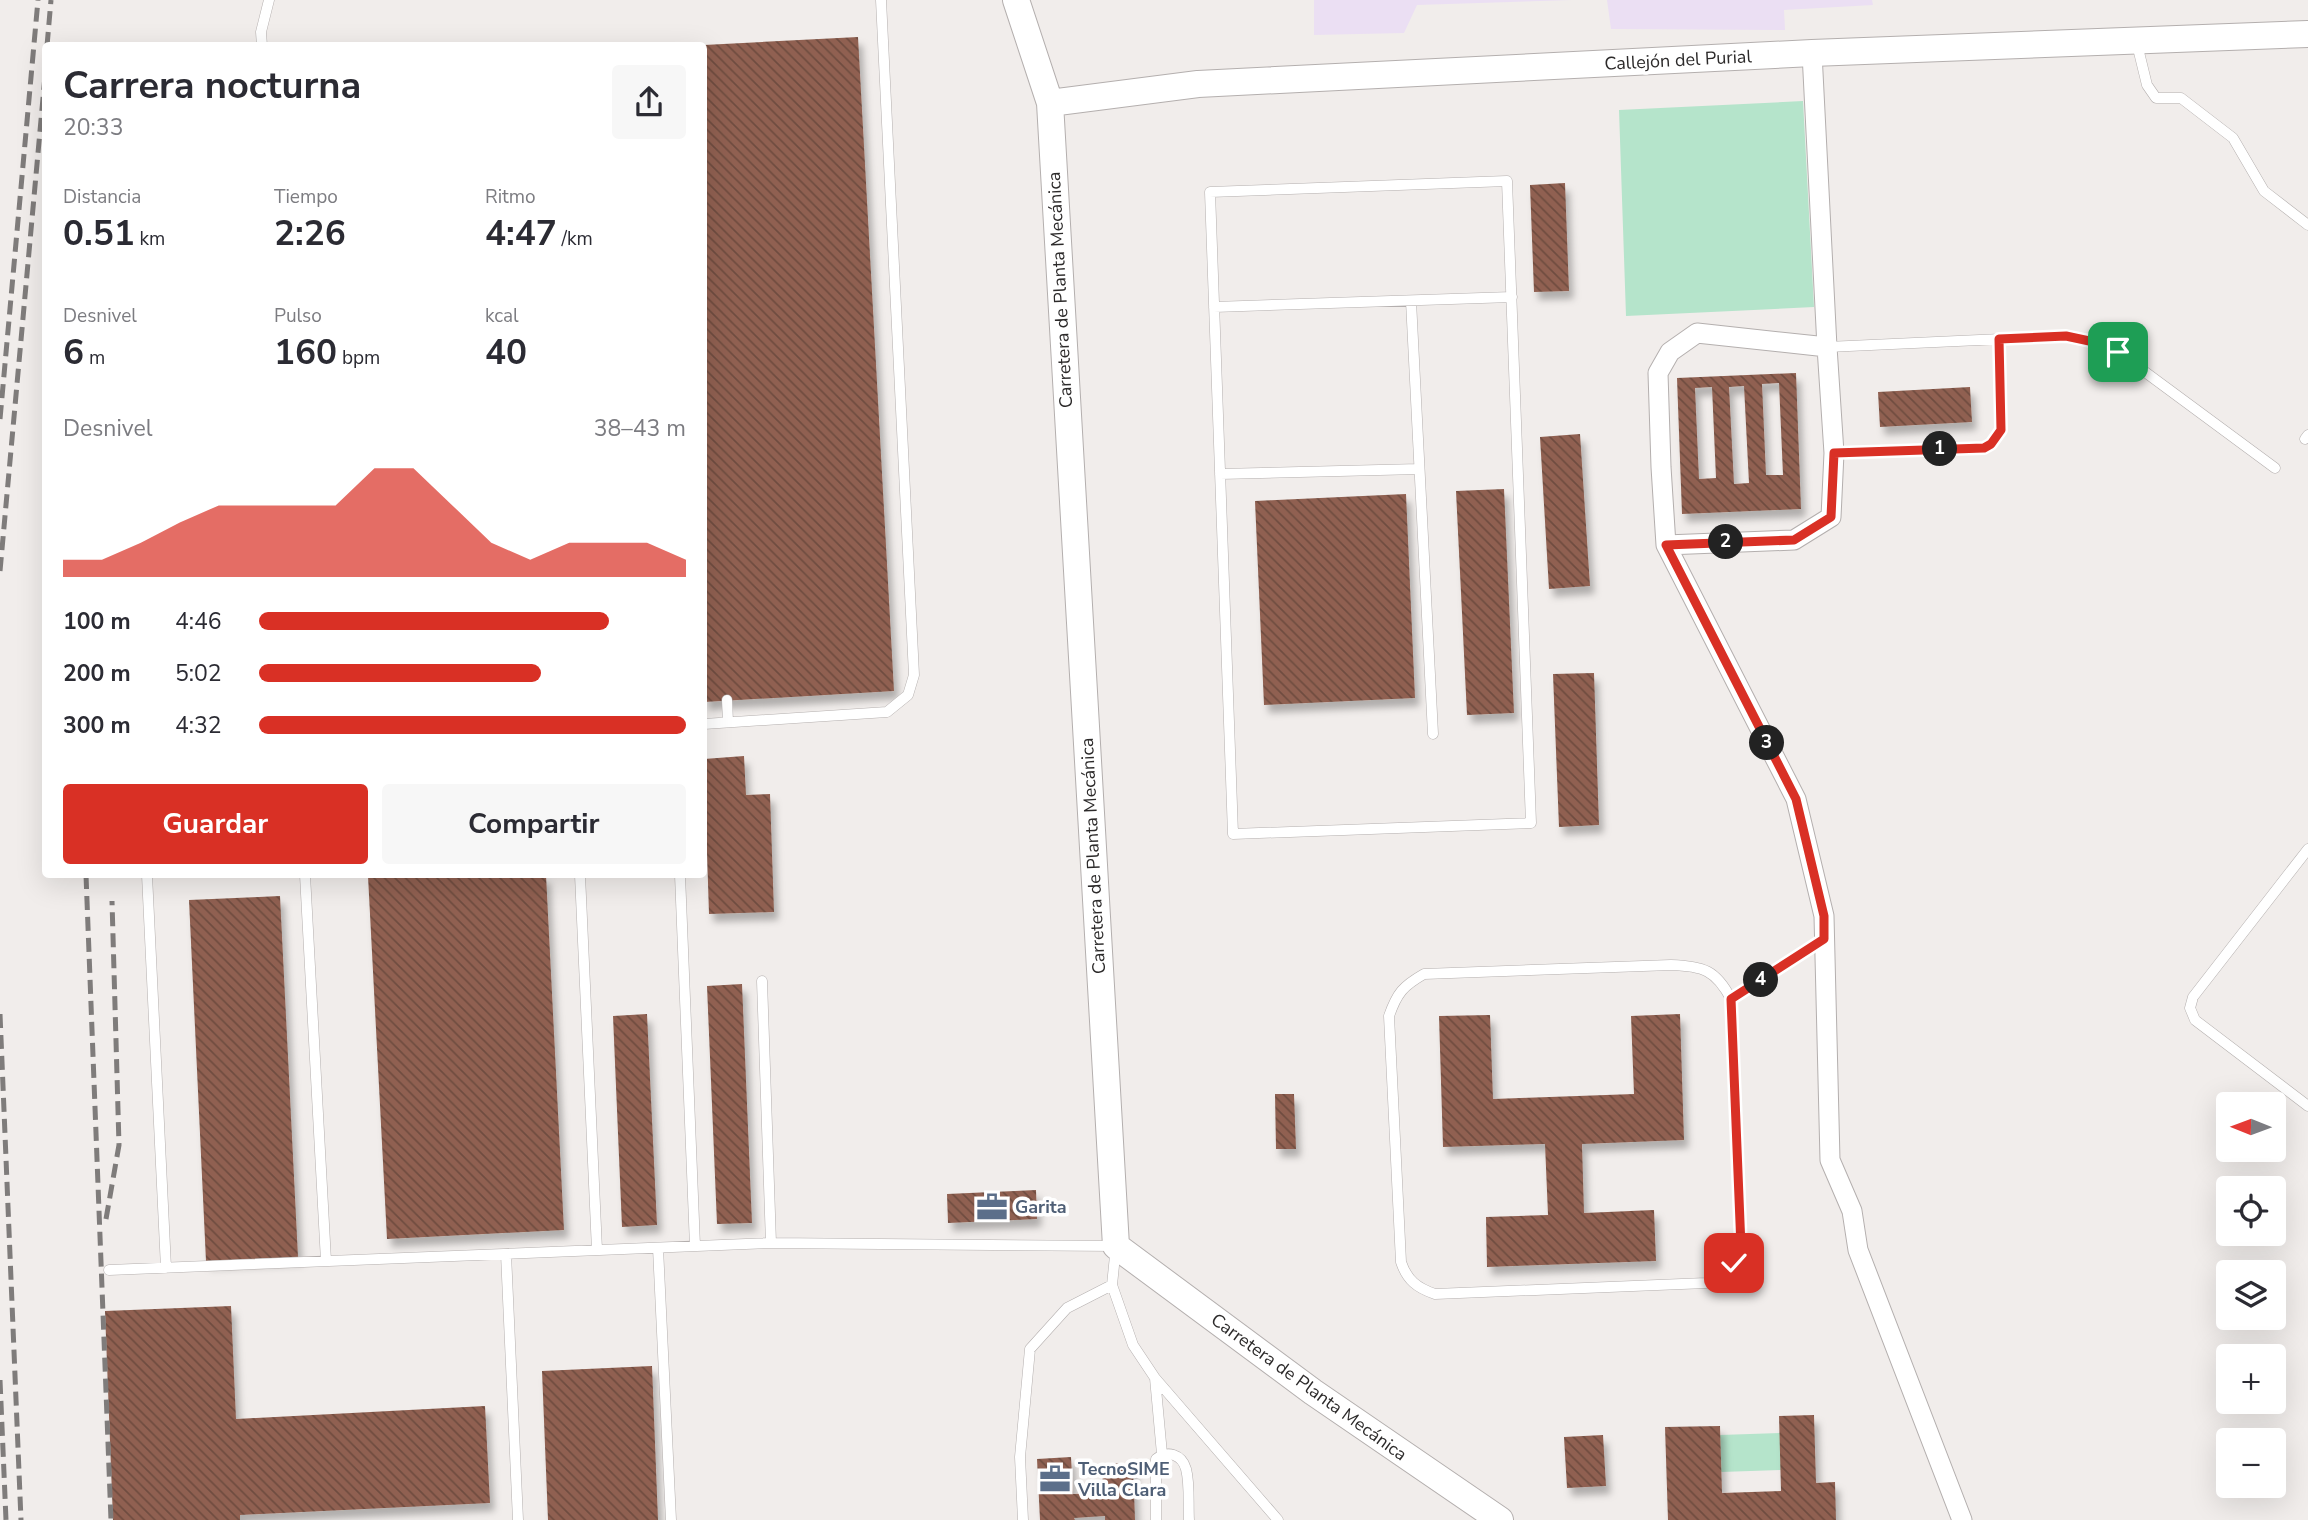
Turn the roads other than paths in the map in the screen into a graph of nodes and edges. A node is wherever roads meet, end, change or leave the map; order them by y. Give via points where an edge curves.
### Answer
1 (269, 0) edge
2 (881, 0) edge
3 (1016, 0) edge
4 (2308, 34) edge
5 (261, 42) edge
6 (2136, 42) junction
7 (1812, 53) junction
8 (1050, 103) junction
9 (2308, 225) edge
10 (1512, 298) junction
11 (1411, 301) junction
12 (1214, 307) junction
13 (1999, 339) junction
14 (1827, 346) junction
15 (1834, 453) junction
16 (2275, 468) dead end
17 (1419, 469) junction
18 (1220, 474) junction
19 (1666, 545) junction
20 (727, 700) dead end
21 (728, 722) junction
22 (707, 724) edge
23 (1433, 734) dead end
24 (2308, 849) edge
25 (147, 878) edge
26 (305, 878) edge
27 (580, 878) edge
28 (680, 878) edge
29 (1824, 939) junction
30 (762, 981) dead end
31 (1731, 999) junction
32 (2308, 1106) edge
33 (771, 1243) junction
34 (695, 1246) junction
35 (1116, 1246) junction
36 (658, 1248) junction
37 (597, 1250) junction
38 (506, 1254) junction
39 (326, 1261) junction
40 (166, 1268) junction
41 (109, 1270) dead end
42 (1112, 1285) junction
43 (1155, 1378) junction
44 (1162, 1454) junction
45 (517, 1520) edge
46 (671, 1520) edge
47 (1023, 1520) edge
48 (1156, 1520) edge
49 (1189, 1520) edge
50 (1278, 1520) edge
51 (1500, 1520) edge
52 (1962, 1520) edge

1 - 5 lane
2 - 21 lane via 914,675 908,695 887,712
3 - 8 street, Carretera de Planta Mecánica
4 - 6 street, Callejón del Purial
6 - 7 street, Callejón del Purial
6 - 9 lane via 2147,85 2156,98 2181,98 2232,138 2264,191
7 - 8 street, Callejón del Purial via 1198,84
7 - 14 street
8 - 35 street, Carretera de Planta Mecánica
10 - 11 lane
10 - 12 lane via 1507,181 1210,192
10 - 18 lane via 1531,823 1233,834
11 - 12 lane
11 - 17 lane
12 - 18 lane
13 - 14 lane
13 - 15 lane via 2001,430 1991,444 1984,448
13 - 16 lane via 2066,336 2118,352
14 - 15 street
14 - 19 street via 1697,333 1670,352 1658,373
15 - 19 street via 1831,517 1794,540
17 - 18 lane
17 - 23 lane
19 - 29 street via 1796,799 1824,916
20 - 21 lane
21 - 22 lane
24 - 32 lane via 2193,997 2190,1008 2195,1020
25 - 40 lane
26 - 39 lane
27 - 37 lane
28 - 34 lane
29 - 31 lane
29 - 52 street via 1830,1160 1852,1211 1858,1250
30 - 33 lane
31 - 31 lane via 1722,983 1694,966 1424,974 1409,982 1395,996 1389,1016 1401,1262 1406,1275 1420,1289 1435,1294 1706,1283 1723,1275 1741,1247
33 - 34 lane
33 - 35 lane
34 - 36 lane
35 - 42 lane
35 - 51 street, Carretera de Planta Mecánica via 1313,1392
36 - 37 lane
36 - 46 lane
37 - 38 lane
38 - 39 lane
38 - 45 lane
39 - 40 lane
40 - 41 lane
42 - 43 lane via 1133,1345
42 - 47 lane via 1067,1308 1030,1349 1020,1457
43 - 44 lane
43 - 50 lane
44 - 48 lane via 1155,1467
44 - 49 lane via 1178,1457 1186,1468

